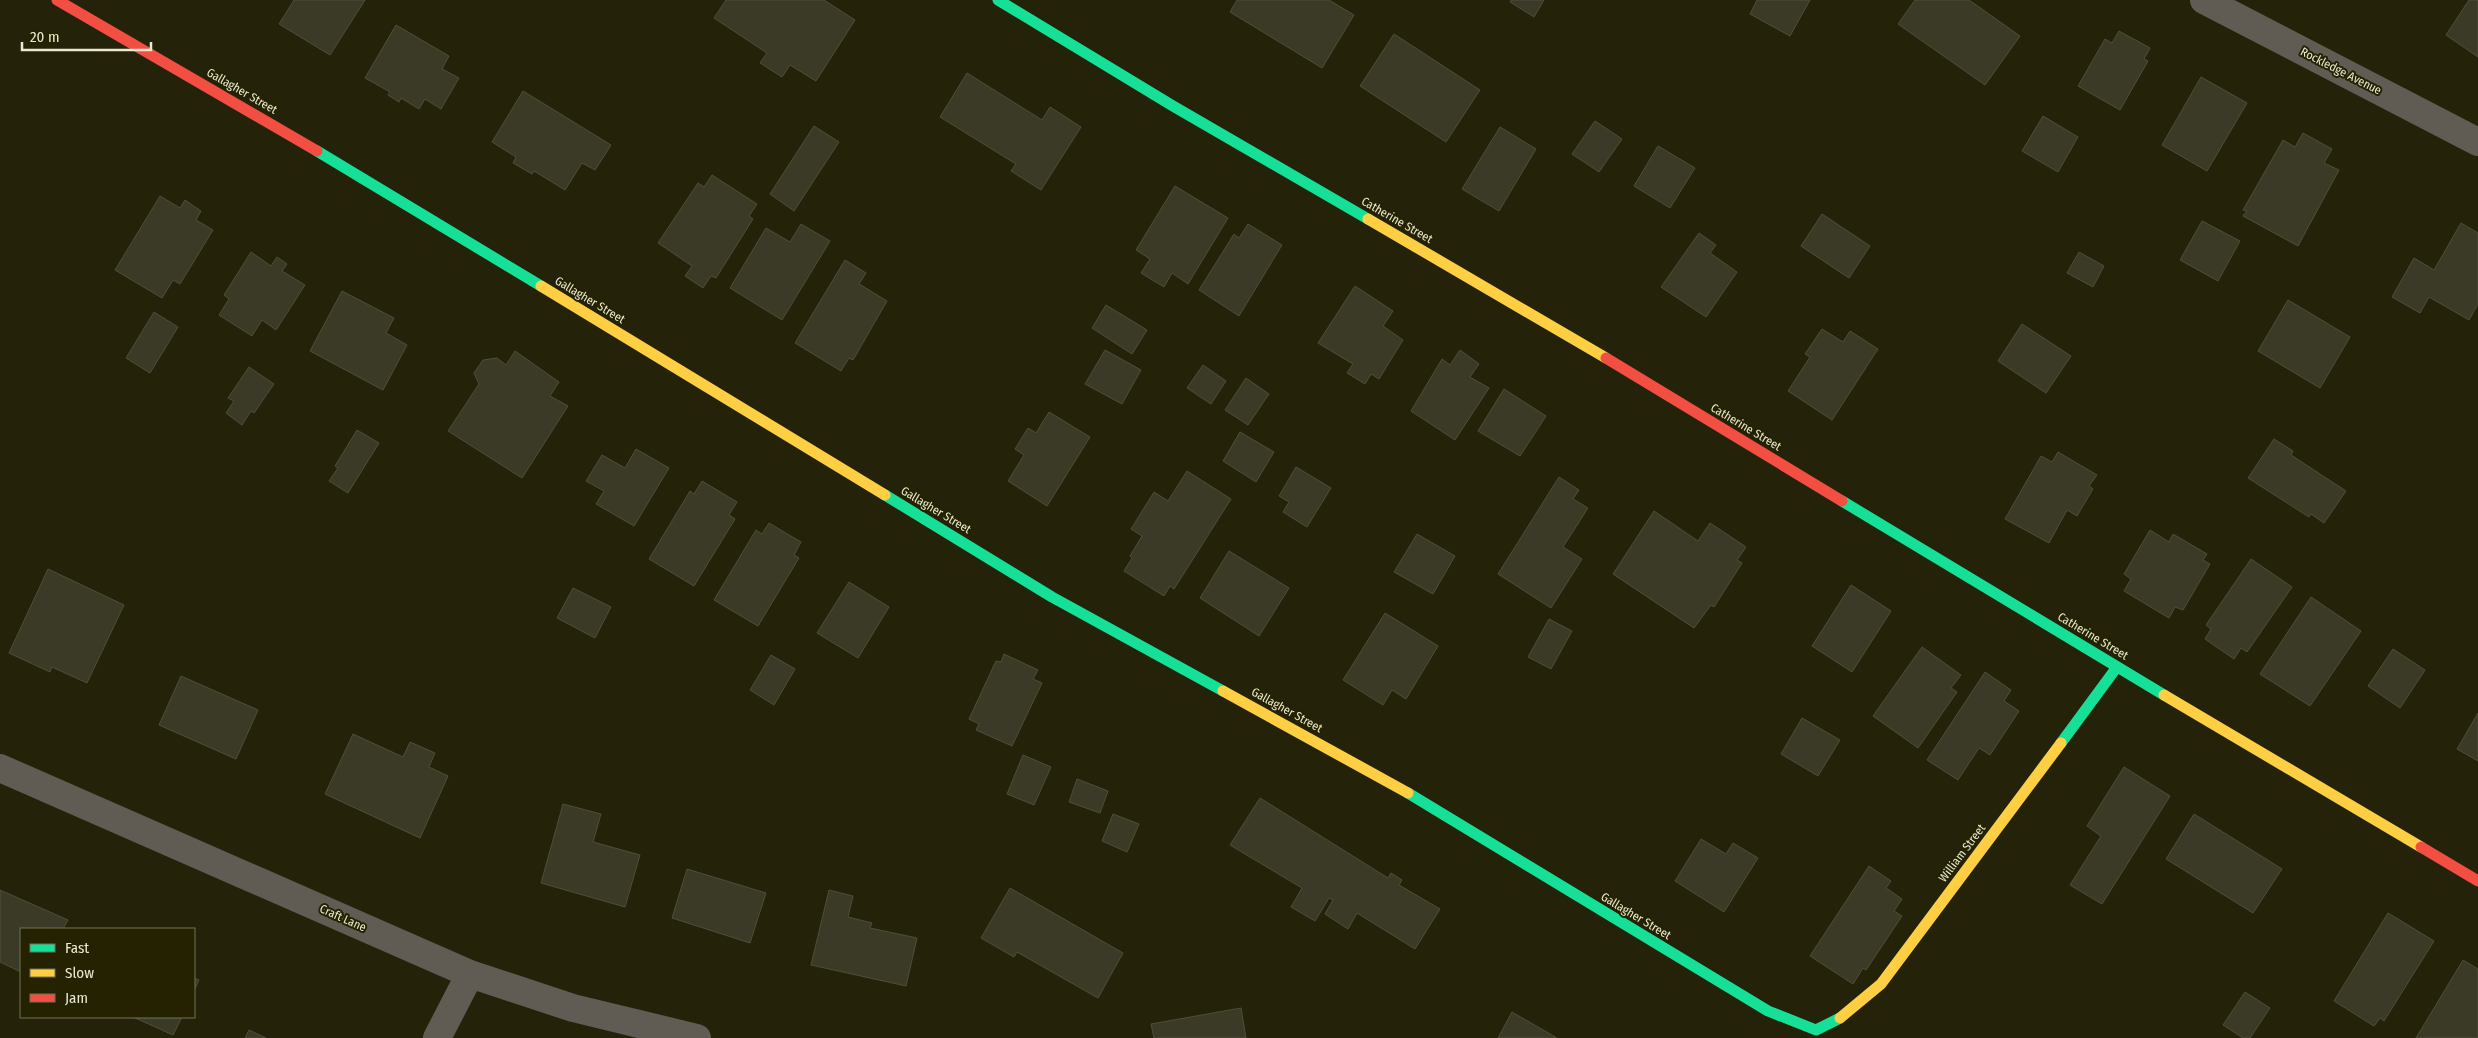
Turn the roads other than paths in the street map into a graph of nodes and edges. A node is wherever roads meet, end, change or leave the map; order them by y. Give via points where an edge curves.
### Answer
1 (58, 0) edge
2 (998, 0) edge
3 (2204, 0) edge
4 (2478, 142) edge
5 (2117, 667) junction
6 (0, 768) edge
7 (2478, 881) edge
8 (470, 974) junction
9 (1808, 1027) joint
10 (436, 1038) edge
11 (697, 1038) edge

1 - 9 street, Gallagher Street via 370,182 1052,597 1393,784 1768,1011
2 - 5 street, Catherine Street via 1173,106 1601,355
3 - 4 street, Rockledge Avenue
5 - 7 street, Catherine Street
5 - 9 street, William Street via 1881,984 1843,1016 1816,1030
6 - 8 street, Craft Lane
8 - 10 street
8 - 11 street, Craft Lane via 573,1008

